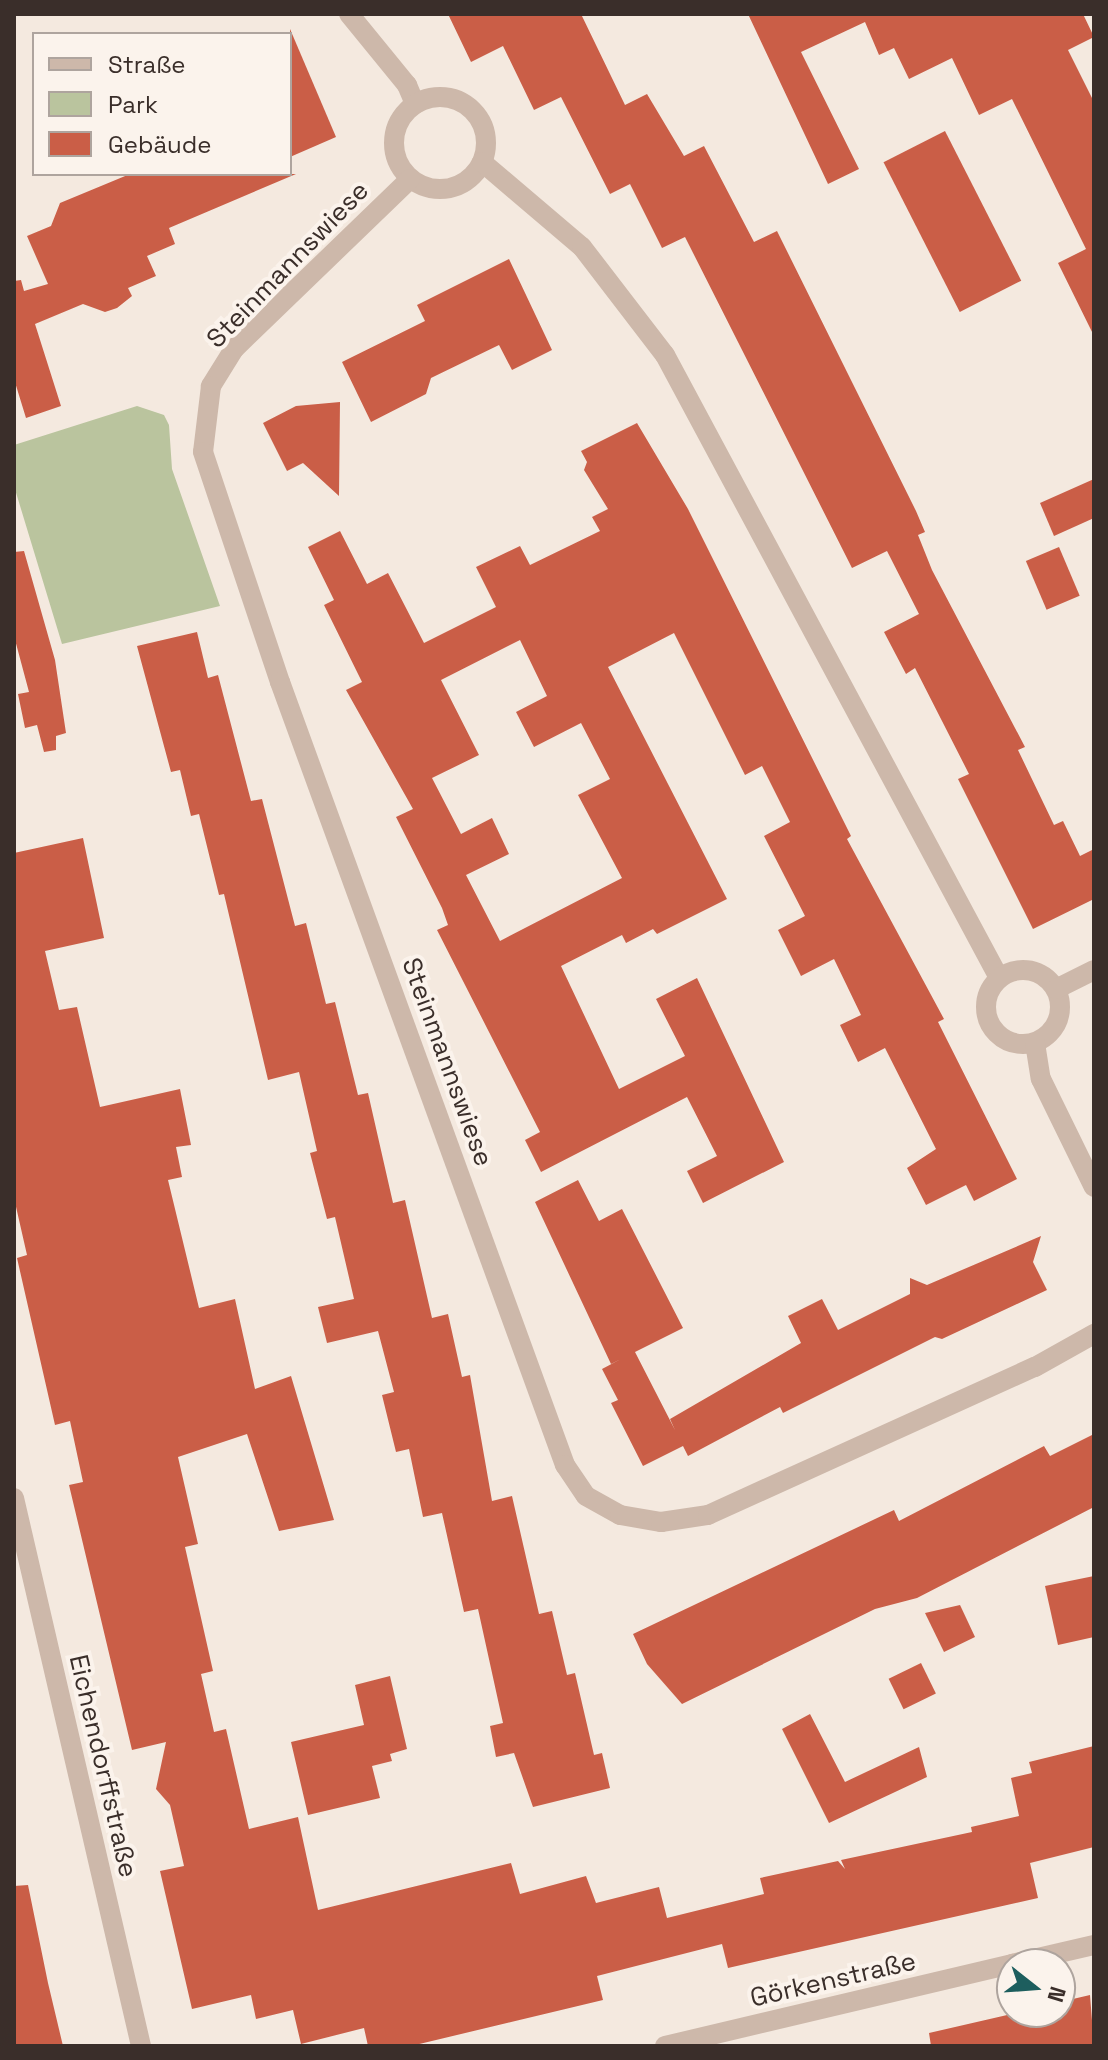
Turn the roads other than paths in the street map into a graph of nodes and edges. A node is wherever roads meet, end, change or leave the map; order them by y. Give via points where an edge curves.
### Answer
1 (349, 14) edge
2 (415, 104) junction
3 (482, 162) junction
4 (410, 179) junction
5 (1094, 970) edge
6 (999, 978) junction
7 (1056, 989) junction
8 (1035, 1043) junction
9 (1094, 1187) edge
10 (1094, 1334) edge
11 (14, 1498) edge
12 (996, 1968) edge
13 (141, 2046) edge
14 (665, 2046) edge

1 - 2 street via 407,85
2 - 3 street via 434,97 470,108 482,124
2 - 4 street, Steinmannswiese via 395,131 399,165
3 - 4 street via 458,186 425,187
3 - 6 street via 582,247 665,355
4 - 10 street, Steinmannswiese via 234,349 211,386 203,452 280,682 565,1465 586,1496 620,1515 661,1522 708,1515 1072,1350
5 - 7 street
6 - 7 street via 1011,972 1037,972
6 - 8 street via 986,1003 993,1030 1020,1045
7 - 8 street via 1058,1021
8 - 9 street via 1041,1079
11 - 13 street, Eichendorffstraße
12 - 14 street, Görkenstraße

